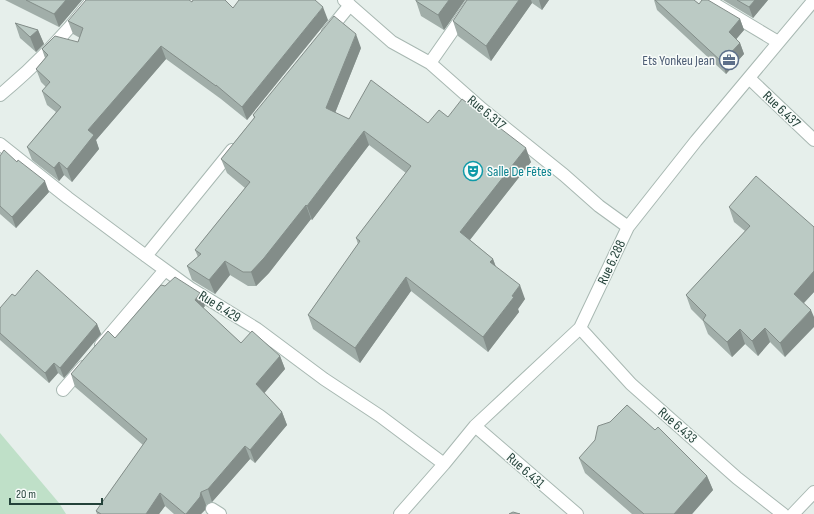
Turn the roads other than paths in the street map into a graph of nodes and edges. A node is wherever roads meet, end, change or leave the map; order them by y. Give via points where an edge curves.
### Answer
1 (92, 0) edge
2 (474, 0) edge
3 (708, 0) edge
4 (814, 0) edge
5 (347, 2) edge
6 (320, 42) edge
7 (778, 42) junction
8 (430, 63) junction
9 (750, 79) junction
10 (0, 95) edge
11 (240, 140) edge
12 (814, 140) edge
13 (0, 144) edge
14 (628, 227) junction
15 (146, 256) junction
16 (165, 270) junction
17 (580, 328) junction
18 (63, 390) dead end
19 (474, 426) junction
20 (444, 464) junction
21 (814, 492) edge
22 (400, 514) edge
23 (577, 514) edge
24 (783, 514) edge
25 (793, 514) edge

1 - 10 street via 24,75
2 - 8 street
3 - 7 street
4 - 7 street, Rue 6.288
5 - 6 street
5 - 8 street, Rue 6.317 via 392,42
7 - 9 street, Rue 6.288
8 - 14 street, Rue 6.317 via 482,110
9 - 12 street, Rue 6.437
9 - 14 street, Rue 6.288 via 696,141
11 - 15 street
13 - 15 street, Rue 6.429
14 - 17 street, Rue 6.288
15 - 16 street, Rue 6.429
16 - 18 street
16 - 20 street, Rue 6.429 via 257,329
17 - 19 street, Rue 6.288
17 - 24 street, Rue 6.433 via 631,384 737,478
19 - 20 street, Rue 6.288
19 - 23 street, Rue 6.431
20 - 22 street, Rue 6.288
21 - 25 street

